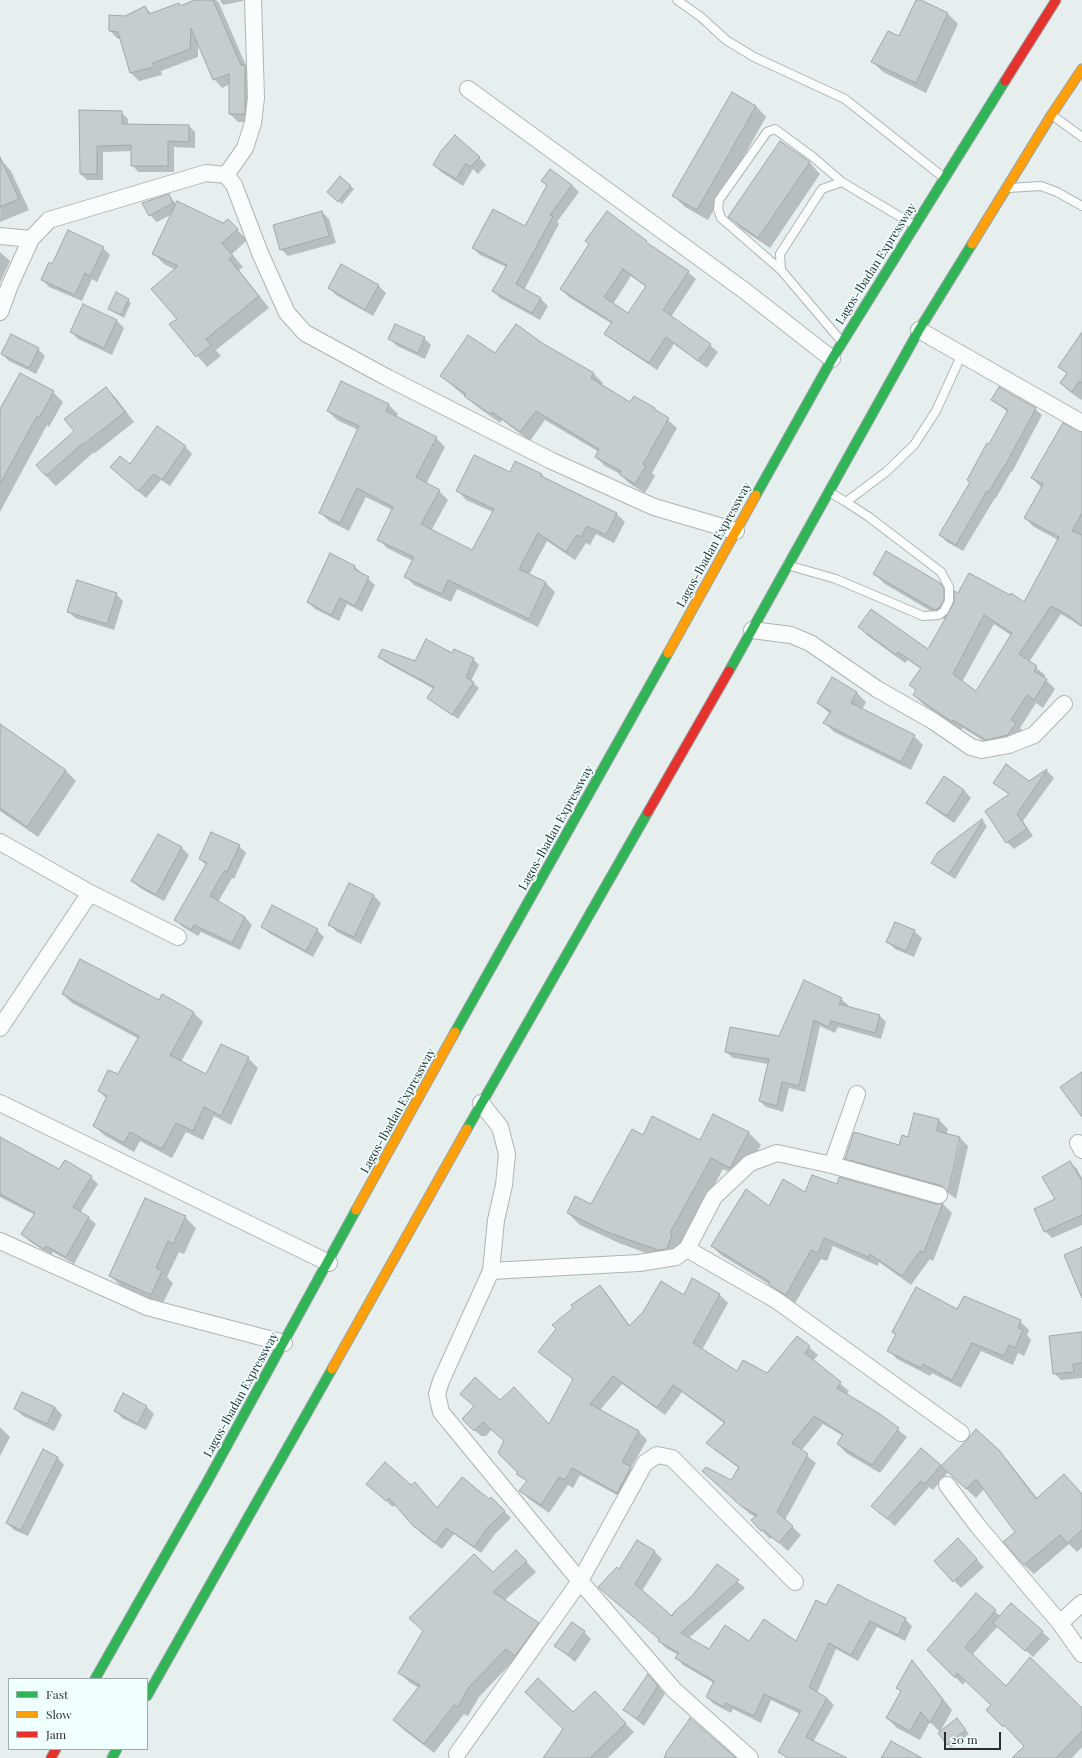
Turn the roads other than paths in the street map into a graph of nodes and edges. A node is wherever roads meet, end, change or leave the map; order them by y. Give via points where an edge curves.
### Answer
1 (253, 0) edge
2 (677, 0) edge
3 (1056, 0) edge
4 (1082, 69) edge
5 (468, 89) dead end
6 (1052, 114) junction
7 (1082, 137) edge
8 (226, 176) junction
9 (944, 178) junction
10 (842, 182) junction
11 (1006, 189) junction
12 (1082, 206) edge
13 (915, 225) junction
14 (0, 236) edge
15 (31, 240) junction
16 (781, 270) junction
17 (0, 312) edge
18 (919, 330) junction
19 (843, 342) junction
20 (962, 354) junction
21 (832, 359) junction
22 (1082, 424) edge
23 (827, 492) junction
24 (846, 502) junction
25 (736, 531) junction
26 (787, 565) junction
27 (752, 630) junction
28 (1064, 704) dead end
29 (0, 842) edge
30 (90, 893) junction
31 (178, 937) dead end
32 (0, 1028) edge
33 (857, 1094) dead end
34 (0, 1103) edge
35 (481, 1103) junction
36 (832, 1164) junction
37 (939, 1195) dead end
38 (0, 1241) edge
39 (687, 1249) junction
40 (329, 1263) junction
41 (491, 1271) junction
42 (284, 1343) junction
43 (961, 1433) dead end
44 (947, 1485) dead end
45 (580, 1581) junction
46 (795, 1582) dead end
47 (1082, 1603) edge
48 (1060, 1622) junction
49 (1082, 1654) edge
50 (96, 1678) edge
51 (148, 1694) edge
52 (457, 1754) dead end
53 (750, 1758) edge

1 - 8 street via 256,98 253,123 245,148
2 - 9 lane via 701,17 726,40 754,57 845,99
3 - 9 highway, Lagos-Ibadan Expressway
4 - 6 highway
5 - 21 street via 745,291
6 - 7 lane
6 - 11 highway
8 - 15 street via 206,173 49,220
8 - 25 street via 234,185 287,313 305,333 388,378 639,501
9 - 13 highway, Lagos-Ibadan Expressway
10 - 13 lane
10 - 16 lane via 822,189 780,254
10 - 16 lane via 775,129 767,132 719,200 721,218
11 - 12 lane via 1041,186
11 - 18 highway
13 - 19 highway, Lagos-Ibadan Expressway
14 - 15 street
15 - 17 street
16 - 19 lane
18 - 20 street
18 - 23 highway
19 - 21 highway, Lagos-Ibadan Expressway
20 - 22 street
20 - 24 lane via 936,411 914,445 886,472
21 - 25 highway, Lagos-Ibadan Expressway
23 - 24 lane
23 - 26 highway
24 - 26 lane via 941,572 949,587 949,601 944,611 939,616 924,616 836,579
25 - 40 highway, Lagos-Ibadan Expressway via 383,1161
26 - 27 highway
27 - 28 street via 791,635 810,643 877,689 933,721 971,747 982,750 1009,745 1034,734
27 - 35 highway
29 - 30 street
30 - 31 street
30 - 32 street
33 - 36 street
34 - 40 street
35 - 41 street via 500,1127 507,1154
35 - 51 highway
36 - 37 street
36 - 39 street via 778,1153 750,1163 714,1197
38 - 42 street via 147,1307
39 - 41 street via 676,1257 639,1263
39 - 43 street via 776,1300
40 - 42 highway, Lagos-Ibadan Expressway
41 - 45 street via 441,1381 437,1394 441,1412
42 - 50 highway, Lagos-Ibadan Expressway
44 - 48 street via 977,1525
45 - 46 street via 645,1463 657,1455 672,1458
45 - 52 street
45 - 53 street via 674,1690
47 - 48 street
48 - 49 street

